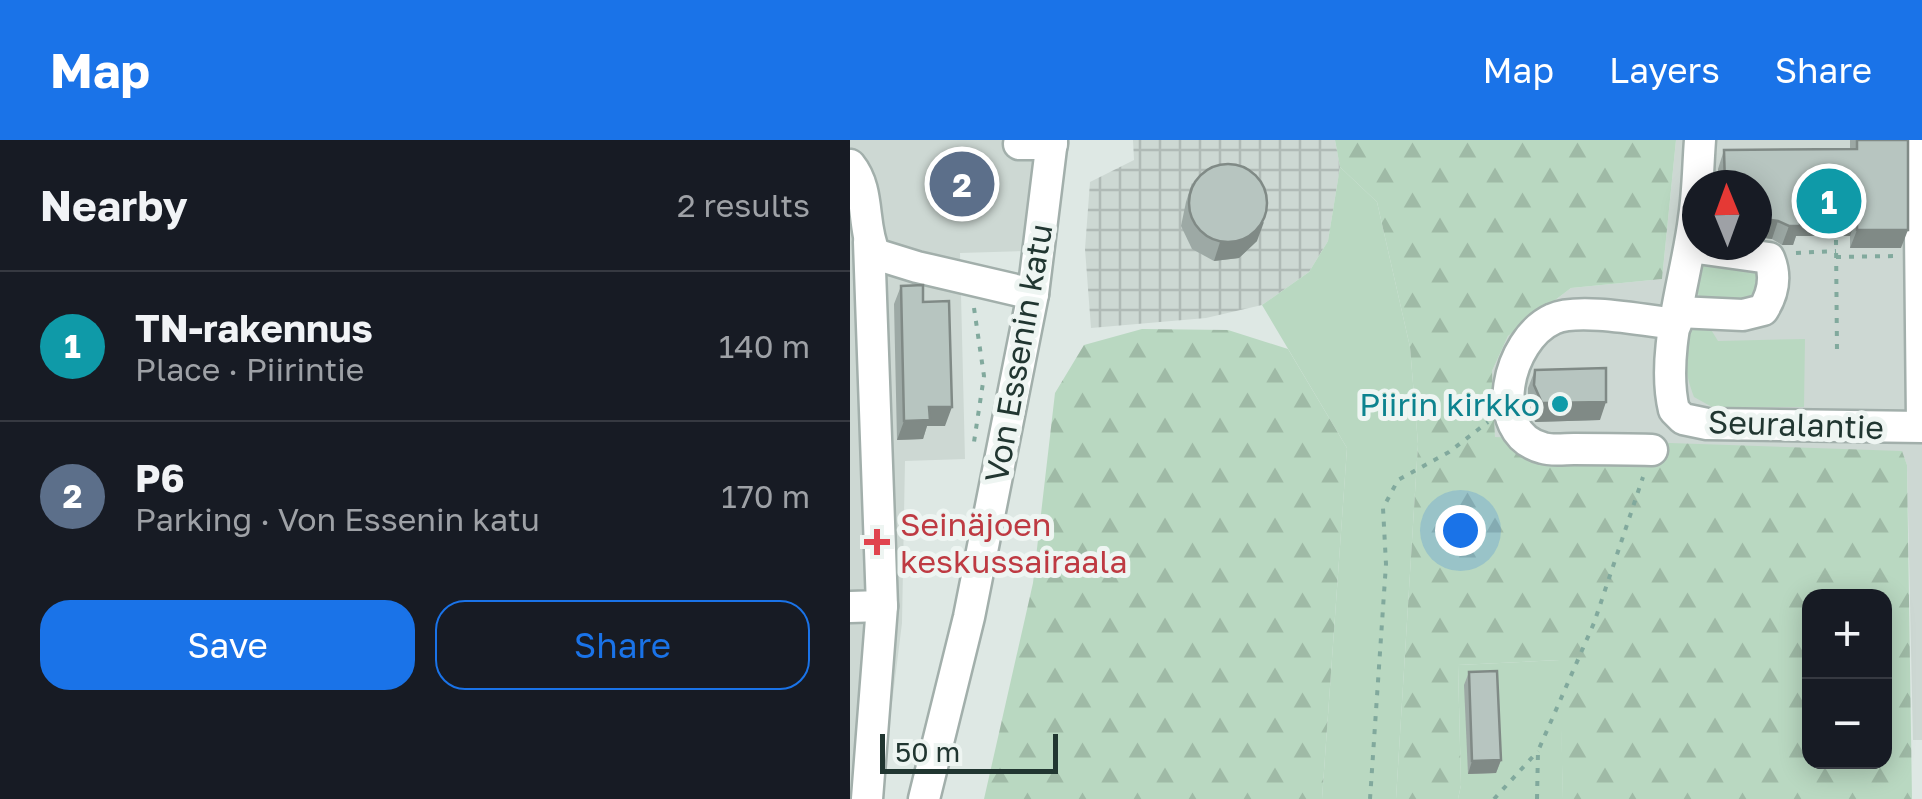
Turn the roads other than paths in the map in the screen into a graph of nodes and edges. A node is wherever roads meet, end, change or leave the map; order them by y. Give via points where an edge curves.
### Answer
1 (1700, 140) edge
2 (1919, 140) edge
3 (1052, 142) edge
4 (1020, 144) dead end
5 (850, 165) edge
6 (1697, 170) edge
7 (870, 242) junction
8 (1920, 256) edge
9 (1688, 260) edge
10 (1770, 260) edge
11 (1033, 294) junction
12 (1677, 318) junction
13 (1922, 341) edge
14 (1922, 424) edge
15 (1652, 450) road end
16 (882, 606) junction
17 (850, 607) edge
18 (868, 799) edge
19 (924, 799) edge

1 - 6 street
2 - 8 street
3 - 4 street
3 - 11 street, Von Essenin katu
5 - 7 street via 864,194
7 - 11 street via 888,260
7 - 16 street
8 - 13 street
9 - 12 street
10 - 12 street via 1772,294 1763,310
11 - 19 street, Von Essenin katu via 969,617
12 - 14 street, Seuralantie via 1672,386 1674,410 1683,419
12 - 15 street via 1554,318 1523,343 1510,376 1510,417 1518,433 1543,448
13 - 14 street
16 - 17 street
16 - 18 street

